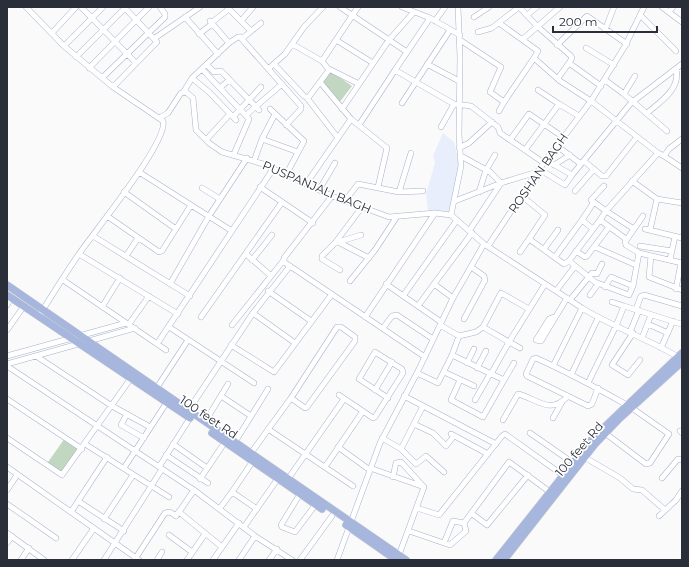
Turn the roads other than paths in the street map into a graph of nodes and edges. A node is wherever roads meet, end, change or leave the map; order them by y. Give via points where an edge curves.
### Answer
1 (26, 7) edge
2 (76, 7) edge
3 (81, 7) edge
4 (103, 7) edge
5 (125, 7) edge
6 (149, 7) edge
7 (160, 7) edge
8 (200, 7) edge
9 (323, 7) edge
10 (340, 7) edge
11 (358, 7) edge
12 (445, 7) edge
13 (458, 7) edge
14 (490, 7) edge
15 (519, 7) edge
16 (536, 7) edge
17 (560, 7) edge
18 (614, 7) edge
19 (644, 7) edge
20 (662, 7) edge
21 (673, 7) edge
22 (228, 8) edge
23 (253, 8) edge
24 (406, 8) edge
25 (669, 12) junction
26 (413, 13) junction
27 (527, 15) junction
28 (640, 15) junction
29 (352, 16) junction
30 (185, 17) junction
31 (474, 17) dead end
32 (92, 18) junction
33 (136, 20) junction
34 (432, 20) junction
35 (242, 21) junction
36 (211, 22) junction
37 (682, 22) edge
38 (261, 23) dead end
39 (499, 23) junction
40 (537, 26) junction
41 (103, 30) junction
42 (450, 30) junction
43 (605, 30) junction
44 (251, 31) junction
45 (149, 32) junction
46 (478, 32) dead end
47 (52, 33) junction
48 (199, 34) junction
49 (240, 37) junction
50 (155, 38) junction
51 (460, 38) junction
52 (523, 39) junction
53 (336, 40) junction
54 (389, 40) junction
55 (115, 42) junction
56 (229, 43) junction
57 (292, 44) junction
58 (627, 44) junction
59 (557, 45) junction
60 (64, 46) junction
61 (586, 48) dead end
62 (676, 51) dead end
63 (407, 52) junction
64 (127, 54) junction
65 (218, 54) junction
66 (76, 57) junction
67 (534, 58) junction
68 (322, 61) junction
69 (136, 63) junction
70 (373, 63) junction
71 (569, 63) junction
72 (274, 64) junction
73 (427, 64) junction
74 (682, 64) edge
75 (206, 65) junction
76 (614, 65) junction
77 (89, 68) junction
78 (202, 69) junction
79 (268, 69) junction
80 (329, 69) junction
81 (676, 69) junction
82 (394, 70) junction
83 (635, 76) dead end
84 (102, 78) junction
85 (192, 78) junction
86 (558, 78) junction
87 (229, 80) junction
88 (605, 80) junction
89 (459, 81) junction
90 (320, 82) junction
91 (415, 82) junction
92 (282, 84) junction
93 (359, 84) junction
94 (601, 86) junction
95 (113, 87) junction
96 (262, 87) dead end
97 (220, 88) junction
98 (538, 90) dead end
99 (184, 91) junction
100 (624, 94) junction
101 (307, 98) junction
102 (249, 100) junction
103 (633, 101) junction
104 (504, 102) junction
105 (591, 102) junction
106 (402, 103) dead end
107 (559, 104) junction
108 (456, 105) junction
109 (257, 108) junction
110 (241, 109) junction
111 (270, 109) dead end
112 (342, 109) junction
113 (499, 111) dead end
114 (647, 113) junction
115 (275, 114) junction
116 (246, 115) junction
117 (579, 116) junction
118 (233, 117) junction
119 (159, 118) junction
120 (351, 119) junction
121 (614, 121) junction
122 (492, 122) junction
123 (544, 123) junction
124 (286, 125) junction
125 (358, 125) junction
126 (441, 127) dead end
127 (668, 131) dead end
128 (563, 137) junction
129 (338, 138) junction
130 (636, 138) junction
131 (262, 139) junction
132 (682, 139) edge
133 (206, 140) junction
134 (510, 140) junction
135 (557, 146) junction
136 (459, 148) junction
137 (525, 150) junction
138 (298, 152) junction
139 (411, 153) dead end
140 (234, 154) junction
141 (658, 154) junction
142 (495, 155) dead end
143 (461, 156) junction
144 (570, 156) junction
145 (664, 156) junction
146 (247, 158) junction
147 (254, 161) junction
148 (545, 161) junction
149 (582, 162) junction
150 (335, 163) dead end
151 (554, 165) junction
152 (681, 166) edge
153 (273, 168) junction
154 (594, 169) junction
155 (486, 170) junction
156 (538, 171) junction
157 (138, 172) junction
158 (286, 175) junction
159 (572, 175) junction
160 (632, 181) junction
161 (502, 183) junction
162 (306, 184) junction
163 (604, 186) dead end
164 (260, 187) junction
165 (378, 187) junction
166 (202, 188) dead end
167 (319, 190) junction
168 (423, 191) dead end
169 (576, 191) dead end
170 (124, 192) junction
171 (399, 192) junction
172 (479, 192) junction
173 (332, 196) junction
174 (522, 196) junction
175 (220, 199) junction
176 (657, 199) junction
177 (345, 201) junction
178 (455, 201) junction
179 (282, 202) junction
180 (594, 202) junction
181 (682, 203) edge
182 (191, 205) junction
183 (362, 207) junction
184 (606, 211) junction
185 (435, 213) junction
186 (451, 215) junction
187 (107, 216) junction
188 (209, 216) junction
189 (643, 216) dead end
190 (396, 218) junction
191 (457, 220) junction
192 (582, 220) junction
193 (600, 220) junction
194 (313, 223) junction
195 (609, 228) junction
196 (176, 229) junction
197 (593, 229) junction
198 (634, 229) junction
199 (558, 230) dead end
200 (232, 231) junction
201 (471, 232) junction
202 (272, 235) dead end
203 (93, 236) junction
204 (361, 236) dead end
205 (675, 237) junction
206 (138, 238) junction
207 (682, 238) edge
208 (529, 239) junction
209 (626, 239) junction
210 (338, 243) junction
211 (486, 245) junction
212 (640, 246) dead end
213 (595, 247) junction
214 (544, 250) junction
215 (576, 251) junction
216 (672, 251) junction
217 (520, 252) dead end
218 (639, 253) junction
219 (79, 254) junction
220 (246, 254) junction
221 (126, 256) junction
222 (650, 256) junction
223 (555, 257) junction
224 (369, 258) junction
225 (670, 259) junction
226 (252, 260) junction
227 (283, 261) junction
228 (569, 261) junction
229 (682, 263) edge
230 (602, 264) dead end
231 (636, 265) junction
232 (290, 266) junction
233 (575, 266) junction
234 (471, 267) junction
235 (340, 270) dead end
236 (270, 275) junction
237 (589, 277) junction
238 (120, 278) junction
239 (63, 280) junction
240 (350, 281) dead end
241 (170, 284) junction
242 (386, 284) junction
243 (434, 284) junction
244 (545, 284) junction
245 (598, 284) junction
246 (7, 285) edge
247 (633, 286) junction
248 (605, 287) junction
249 (676, 289) junction
250 (682, 290) edge
251 (268, 291) junction
252 (556, 291) junction
253 (332, 294) junction
254 (590, 295) dead end
255 (148, 296) junction
256 (190, 296) junction
257 (403, 296) junction
258 (9, 297) edge
259 (453, 298) junction
260 (568, 299) junction
261 (612, 302) dead end
262 (7, 305) edge
263 (24, 306) junction
264 (418, 306) junction
265 (624, 306) junction
266 (682, 306) edge
267 (102, 307) junction
268 (582, 308) junction
269 (529, 309) junction
270 (638, 310) junction
271 (40, 313) junction
272 (253, 313) junction
273 (178, 314) junction
274 (651, 315) junction
275 (365, 317) junction
276 (554, 317) junction
277 (201, 318) dead end
278 (598, 318) junction
279 (464, 319) dead end
280 (311, 321) junction
281 (673, 321) junction
282 (127, 323) junction
283 (440, 324) junction
284 (648, 324) junction
285 (681, 324) edge
286 (232, 325) dead end
287 (616, 326) junction
288 (168, 327) junction
289 (483, 327) junction
290 (135, 328) junction
291 (383, 328) junction
292 (7, 330) edge
293 (632, 333) junction
294 (668, 333) junction
295 (459, 336) junction
296 (72, 338) junction
297 (642, 338) junction
298 (82, 340) junction
299 (188, 340) junction
300 (433, 340) junction
301 (509, 342) junction
302 (295, 343) junction
303 (157, 344) junction
304 (232, 345) junction
305 (520, 348) dead end
306 (661, 348) junction
307 (474, 349) dead end
308 (166, 350) dead end
309 (486, 351) dead end
310 (452, 355) junction
311 (7, 356) edge
312 (36, 356) junction
313 (425, 356) junction
314 (681, 358) edge
315 (640, 360) dead end
316 (220, 361) junction
317 (392, 362) junction
318 (467, 363) junction
319 (514, 363) dead end
320 (7, 365) edge
321 (553, 366) junction
322 (477, 368) junction
323 (444, 372) junction
324 (417, 373) junction
325 (490, 374) junction
326 (571, 375) junction
327 (131, 378) junction
328 (460, 380) junction
329 (504, 380) junction
330 (254, 383) dead end
331 (588, 383) junction
332 (228, 384) dead end
333 (474, 386) dead end
334 (598, 388) junction
335 (156, 389) junction
336 (268, 389) dead end
337 (375, 390) junction
338 (340, 395) dead end
339 (221, 396) junction
340 (404, 396) junction
341 (568, 396) junction
342 (290, 398) junction
343 (388, 398) junction
344 (7, 399) edge
345 (344, 399) junction
346 (475, 400) dead end
347 (167, 402) junction
348 (562, 402) junction
349 (112, 406) junction
350 (423, 406) junction
351 (630, 407) junction
352 (363, 411) junction
353 (126, 414) junction
354 (189, 414) junction
355 (251, 416) junction
356 (553, 418) dead end
357 (503, 420) dead end
358 (205, 422) junction
359 (414, 424) junction
360 (97, 426) junction
361 (150, 427) junction
362 (268, 429) junction
363 (605, 431) junction
364 (530, 433) dead end
365 (7, 438) edge
366 (144, 438) junction
367 (382, 438) junction
368 (225, 442) junction
369 (234, 442) junction
370 (85, 444) junction
371 (173, 444) junction
372 (496, 444) junction
373 (338, 447) junction
374 (82, 449) junction
375 (401, 449) junction
376 (135, 452) junction
377 (251, 453) junction
378 (306, 454) junction
379 (488, 454) junction
380 (166, 455) junction
381 (584, 457) junction
382 (107, 458) junction
383 (682, 460) edge
384 (253, 461) junction
385 (573, 463) junction
386 (7, 467) edge
387 (325, 467) junction
388 (124, 468) junction
389 (160, 468) junction
390 (207, 468) junction
391 (368, 468) junction
392 (444, 472) dead end
393 (17, 475) junction
394 (134, 475) junction
395 (528, 475) junction
396 (280, 476) junction
397 (392, 476) junction
398 (564, 476) junction
399 (662, 478) dead end
400 (200, 479) junction
401 (288, 479) junction
402 (208, 483) dead end
403 (151, 486) junction
404 (354, 486) dead end
405 (424, 486) junction
406 (7, 490) edge
407 (194, 490) junction
408 (682, 491) edge
409 (232, 492) junction
410 (550, 492) junction
411 (300, 494) junction
412 (169, 497) dead end
413 (78, 501) junction
414 (7, 504) edge
415 (316, 504) junction
416 (220, 508) junction
417 (417, 508) junction
418 (257, 509) junction
419 (665, 510) junction
420 (71, 512) junction
421 (179, 512) junction
422 (471, 514) junction
423 (332, 516) junction
424 (659, 516) dead end
425 (104, 519) junction
426 (239, 523) junction
427 (464, 523) junction
428 (351, 526) junction
429 (244, 527) junction
430 (94, 528) junction
431 (124, 531) junction
432 (409, 531) junction
433 (205, 534) junction
434 (9, 535) edge
435 (169, 535) dead end
436 (255, 536) junction
437 (56, 538) dead end
438 (7, 543) edge
439 (115, 543) junction
440 (444, 543) junction
441 (29, 548) junction
442 (222, 548) junction
443 (277, 549) junction
444 (162, 552) dead end
445 (192, 552) junction
446 (398, 558) edge
447 (72, 559) edge
448 (136, 559) edge
449 (21, 560) edge
450 (44, 560) edge
451 (65, 560) edge
452 (104, 560) edge
453 (157, 560) edge
454 (187, 560) edge
455 (213, 560) edge
456 (239, 560) edge
457 (269, 560) edge
458 (292, 560) edge
459 (300, 560) edge
460 (337, 560) edge
461 (406, 560) edge
462 (496, 560) edge
463 (504, 560) edge

1 - 47 street
2 - 47 street
3 - 32 street
4 - 32 street
5 - 33 street
5 - 41 street
6 - 33 street
7 - 45 street via 165,16
8 - 30 street
9 - 57 street
10 - 29 street
11 - 29 street
12 - 34 street
13 - 51 street
14 - 31 street
15 - 27 street
15 - 39 street
16 - 27 street
17 - 40 street
18 - 43 street
19 - 28 street, ROSHAN BAGH
20 - 25 street
21 - 25 street
22 - 35 street
22 - 36 street
23 - 35 street
24 - 26 street
25 - 37 street
26 - 34 street
26 - 54 street
27 - 40 street
28 - 58 street, ROSHAN BAGH
28 - 62 street
29 - 53 street
29 - 54 street
30 - 48 street
30 - 50 street
32 - 41 street
32 - 60 street
33 - 45 street
33 - 55 street
34 - 42 street
34 - 63 street
35 - 44 street
36 - 48 street
36 - 56 street
38 - 44 street
39 - 46 street
39 - 52 street
40 - 52 street
40 - 59 street
41 - 55 street
41 - 66 street
42 - 51 street
42 - 73 street
43 - 58 street
43 - 59 street via 590,17 585,16
44 - 49 street
45 - 50 street
45 - 64 street
47 - 60 street
48 - 65 street
49 - 56 street
49 - 79 street
50 - 69 street via 157,43
51 - 89 street
51 - 104 street via 502,67 490,92
52 - 67 street via 538,51
53 - 68 street
53 - 70 street
54 - 63 street
54 - 70 street
55 - 64 street
55 - 77 street
56 - 65 street
57 - 68 street
57 - 72 street
58 - 76 street, ROSHAN BAGH
59 - 71 street via 572,56
60 - 66 street
61 - 76 street
63 - 82 street
64 - 69 street
64 - 84 street
65 - 75 street
66 - 77 street
67 - 86 street
67 - 104 street
68 - 80 street
69 - 95 street
70 - 93 street
71 - 86 street
71 - 94 street
72 - 79 street
72 - 101 street
73 - 89 street
73 - 91 street
74 - 81 street
75 - 78 street
75 - 87 street via 214,72 221,71
76 - 88 street, ROSHAN BAGH
77 - 84 street
78 - 85 street
78 - 97 street
79 - 92 street
80 - 90 street
80 - 93 street
81 - 103 street
81 - 114 street via 677,77 671,91
82 - 91 street
82 - 125 street
83 - 100 street
84 - 95 street
85 - 99 street
85 - 118 street
86 - 105 street
87 - 97 street
87 - 102 street
88 - 94 street, ROSHAN BAGH
88 - 100 street
89 - 108 street
90 - 101 street
90 - 112 street
91 - 106 street
91 - 108 street
92 - 109 street
92 - 124 street via 302,107
93 - 112 street
94 - 105 street, ROSHAN BAGH
95 - 119 street
96 - 102 street
97 - 110 street
98 - 107 street
99 - 119 street via 168,114
99 - 133 street, PUSPANJALI BAGH via 193,98 195,127
100 - 103 street
101 - 129 street
102 - 109 street
102 - 110 street
103 - 114 street
103 - 121 street
104 - 113 street
105 - 117 street, ROSHAN BAGH
105 - 121 street
107 - 117 street
107 - 123 street
108 - 122 street via 472,106
108 - 126 street
108 - 136 street
109 - 116 street
110 - 116 street
110 - 118 street
111 - 115 street
112 - 120 street
114 - 127 street
115 - 124 street
115 - 131 street
116 - 140 street via 250,120
117 - 128 street, ROSHAN BAGH
118 - 133 street
119 - 157 street via 164,123 162,132
120 - 125 street
120 - 129 street
121 - 130 street
121 - 149 street
122 - 134 street via 499,132
122 - 136 street via 469,143
123 - 128 street
123 - 134 street via 528,114
123 - 137 street
124 - 138 street via 304,141
125 - 165 street via 387,148
128 - 135 street, ROSHAN BAGH
129 - 162 street
130 - 141 street
130 - 154 street via 606,176
131 - 138 street
131 - 147 street
132 - 145 street
133 - 140 street, PUSPANJALI BAGH via 222,152
134 - 137 street
135 - 144 street
135 - 148 street, ROSHAN BAGH
136 - 143 street
137 - 148 street
138 - 158 street
139 - 171 street
140 - 146 street, PUSPANJALI BAGH
141 - 145 street
141 - 160 street
142 - 155 street
143 - 155 street
143 - 178 street
144 - 149 street
144 - 151 street
145 - 152 street
146 - 147 street, PUSPANJALI BAGH
146 - 175 street
147 - 153 street, PUSPANJALI BAGH
148 - 151 street
148 - 156 street, ROSHAN BAGH
149 - 154 street
149 - 159 street
150 - 167 street
151 - 159 street
153 - 158 street, PUSPANJALI BAGH
153 - 164 street
154 - 169 street
155 - 161 street
155 - 172 street
156 - 159 street via 565,186
156 - 161 street
156 - 174 street, ROSHAN BAGH
157 - 170 street
157 - 182 street
158 - 162 street, PUSPANJALI BAGH
160 - 176 street
160 - 184 street
161 - 172 street
161 - 201 street
162 - 167 street, PUSPANJALI BAGH
163 - 180 street via 591,199
164 - 179 street
164 - 200 street
165 - 171 street
165 - 177 street via 358,184
166 - 175 street
167 - 173 street, PUSPANJALI BAGH
168 - 171 street
170 - 187 street
170 - 196 street
172 - 178 street
173 - 177 street, PUSPANJALI BAGH
173 - 194 street
174 - 208 street via 545,215
174 - 211 street, ROSHAN BAGH
175 - 188 street
176 - 181 street
176 - 205 street via 647,229
177 - 183 street, PUSPANJALI BAGH
178 - 186 street
179 - 194 street
179 - 220 street
180 - 184 street
180 - 192 street
182 - 188 street
182 - 196 street
183 - 190 street, PUSPANJALI BAGH
183 - 210 street
184 - 193 street
184 - 198 street
185 - 186 street, PUSPANJALI BAGH
185 - 190 street, PUSPANJALI BAGH
185 - 242 street
186 - 191 street
187 - 203 street
187 - 206 street
188 - 200 street
188 - 241 street
189 - 198 street
190 - 224 street
191 - 201 street
191 - 257 street
192 - 197 street
192 - 223 street
193 - 195 street
193 - 197 street
194 - 227 street
195 - 209 street
195 - 213 street
196 - 206 street via 160,252
197 - 215 street
198 - 209 street
199 - 214 street
200 - 256 street
201 - 211 street
201 - 243 street
202 - 226 street
203 - 219 street
203 - 221 street
204 - 210 street
205 - 207 street
205 - 216 street
206 - 221 street
208 - 214 street
208 - 217 street
209 - 218 street via 626,245
210 - 224 street
210 - 235 street via 328,249 322,257
211 - 234 street, ROSHAN BAGH
211 - 244 street
212 - 216 street
213 - 215 street via 586,257
213 - 231 street
214 - 223 street
215 - 228 street
216 - 225 street
218 - 222 street
218 - 231 street
219 - 238 street
219 - 239 street
220 - 226 street
220 - 277 street
221 - 241 street
222 - 225 street
222 - 249 street via 649,276
223 - 228 street via 565,265
224 - 240 street
225 - 229 street
226 - 236 street
227 - 232 street
227 - 236 street
228 - 233 street
229 - 249 street
230 - 237 street via 597,274 592,273
231 - 247 street
232 - 251 street
232 - 253 street
233 - 237 street
233 - 252 street
234 - 259 street, ROSHAN BAGH
234 - 279 street via 484,276 485,280
236 - 286 street
237 - 245 street
237 - 260 street
238 - 255 street
238 - 267 street
239 - 267 street
239 - 271 street
241 - 256 street
242 - 257 street
242 - 275 street
243 - 259 street
243 - 264 street
244 - 252 street
244 - 269 street
245 - 248 street
245 - 254 street
246 - 271 main road
247 - 248 street via 629,295
247 - 248 street via 611,277
249 - 250 street
251 - 272 street
251 - 280 street
252 - 260 street
253 - 275 street
253 - 280 street
255 - 273 street
255 - 282 street
256 - 273 street
257 - 264 street
258 - 262 street
258 - 263 main road, 100 feet Rd
259 - 283 street, ROSHAN BAGH
260 - 268 street
260 - 276 street
261 - 265 street
263 - 271 main road, 100 feet Rd
263 - 292 street
264 - 283 street
265 - 270 street
265 - 287 street
266 - 270 street via 644,294 641,296
267 - 282 street
268 - 278 street
268 - 321 street
269 - 289 street via 501,293
269 - 301 street
270 - 274 street
270 - 293 street
271 - 296 main road, 100 feet Rd
271 - 298 main road
272 - 302 street
272 - 304 street
273 - 288 street
274 - 281 street
274 - 284 street
275 - 291 street
276 - 276 street via 541,341 536,340 549,319
278 - 287 street
278 - 326 street
280 - 302 street
281 - 285 street
281 - 294 street
282 - 290 street
282 - 298 street
283 - 295 street
283 - 300 street, ROSHAN BAGH
284 - 294 street
284 - 297 street
287 - 293 street
287 - 331 street
288 - 299 street
288 - 303 street
289 - 295 street via 476,332
289 - 301 street
290 - 298 street
290 - 303 street
291 - 300 street via 392,316 397,315
291 - 313 street
293 - 297 street
293 - 315 street via 612,365 628,376
294 - 306 street
295 - 310 street
296 - 298 main road, 100 feet Rd
296 - 311 street
297 - 306 street
298 - 312 street
298 - 327 main road, 100 feet Rd
298 - 335 main road
299 - 316 street
299 - 335 street
300 - 313 street, ROSHAN BAGH
301 - 305 street
301 - 325 street
302 - 304 street via 274,372
303 - 308 street
304 - 316 street
306 - 314 street
307 - 318 street
309 - 322 street
310 - 318 street
310 - 323 street
312 - 320 street
312 - 349 street
313 - 324 street, ROSHAN BAGH
314 - 351 main road
316 - 330 street
316 - 354 street
317 - 337 street
317 - 337 street via 376,352 373,353 359,378
317 - 343 street via 402,369 403,373
318 - 322 street
319 - 329 street
320 - 360 street
321 - 326 street
321 - 341 street via 534,358 526,375
322 - 325 street
323 - 324 street via 436,383
323 - 328 street
324 - 340 street, ROSHAN BAGH
325 - 329 street
325 - 346 street
326 - 331 street
327 - 347 main road, 100 feet Rd
327 - 349 street
328 - 329 street via 451,400 483,417
328 - 333 street
331 - 334 street
332 - 339 street
334 - 341 street via 590,406
334 - 351 street
335 - 354 main road
336 - 355 street
337 - 343 street
338 - 345 street
339 - 355 street
339 - 358 street
340 - 350 street
340 - 367 street, ROSHAN BAGH
341 - 348 street
342 - 342 street via 337,327 355,337 355,341 308,407 305,408
342 - 362 street
343 - 352 street via 374,418
344 - 374 street
345 - 352 street
345 - 378 street
347 - 354 main road, 100 feet Rd
347 - 361 street
348 - 356 street
348 - 357 street via 542,405 518,394
349 - 353 street
349 - 360 street
350 - 359 street
350 - 372 street
351 - 363 main road
351 - 363 street via 670,434 650,464 646,464
352 - 373 street
353 - 361 street
353 - 366 street via 121,425
354 - 358 main road
354 - 368 main road, 100 feet Rd
354 - 371 street
355 - 369 street
358 - 369 main road
359 - 375 street
359 - 379 street via 433,433 446,446 453,435
360 - 370 street
360 - 376 street
361 - 366 street
362 - 377 street
362 - 378 street
363 - 381 main road, 100 feet Rd
363 - 385 main road
364 - 385 street
365 - 374 street via 62,475
366 - 376 street
367 - 375 street
367 - 391 street, ROSHAN BAGH
368 - 384 main road, 100 feet Rd
368 - 390 street
369 - 377 main road
370 - 374 street
370 - 382 street
371 - 380 street
371 - 390 street
372 - 379 street
372 - 398 street via 503,435 508,435
373 - 387 street
373 - 391 street
375 - 392 street via 416,464 426,456
376 - 388 street
376 - 389 street
377 - 396 main road
378 - 387 street
378 - 401 street
379 - 417 street via 438,515
380 - 389 street
380 - 400 street
381 - 419 street via 617,476 633,489 642,490
381 - 463 main road, 100 feet Rd
382 - 388 street
382 - 413 street
383 - 399 street via 678,459
384 - 396 main road, 100 feet Rd
384 - 409 street
385 - 398 main road
386 - 393 street
387 - 404 street
388 - 394 street
389 - 403 street
389 - 407 street
390 - 400 street
391 - 397 street
391 - 428 street, ROSHAN BAGH
393 - 406 street
393 - 420 street
394 - 403 street
394 - 425 street
395 - 410 street
395 - 422 street via 487,525
395 - 422 street via 509,462
396 - 401 main road
396 - 411 main road, 100 feet Rd
396 - 418 street
397 - 405 street
397 - 405 street via 396,463 401,462
398 - 410 main road
400 - 402 street
401 - 428 main road
403 - 412 street
403 - 431 street
405 - 417 street
407 - 416 street
407 - 421 street
408 - 419 street
409 - 416 street
409 - 418 street
410 - 462 main road
411 - 415 main road, 100 feet Rd
411 - 415 street via 282,527 295,532
413 - 420 street
413 - 425 street
414 - 437 street
415 - 423 main road, 100 feet Rd
416 - 426 street
417 - 432 street
418 - 429 street
419 - 424 street
420 - 430 street
421 - 433 street
421 - 448 street via 176,516 165,512
422 - 427 street
423 - 428 main road, 100 feet Rd
423 - 459 street
425 - 431 street
426 - 429 street
426 - 442 street
427 - 440 street via 453,521
427 - 440 street via 466,531 450,545
428 - 446 main road
428 - 460 street, ROSHAN BAGH
429 - 436 street
430 - 439 street
430 - 447 street
431 - 439 street
432 - 440 street
432 - 446 street
433 - 442 street
433 - 445 street
434 - 438 street
434 - 441 street
435 - 445 street
436 - 443 street
436 - 456 street
439 - 448 street
439 - 452 street
441 - 449 street
441 - 450 street
442 - 455 street
443 - 457 street
443 - 458 street
444 - 453 street
445 - 454 street
446 - 461 main road
447 - 451 street

